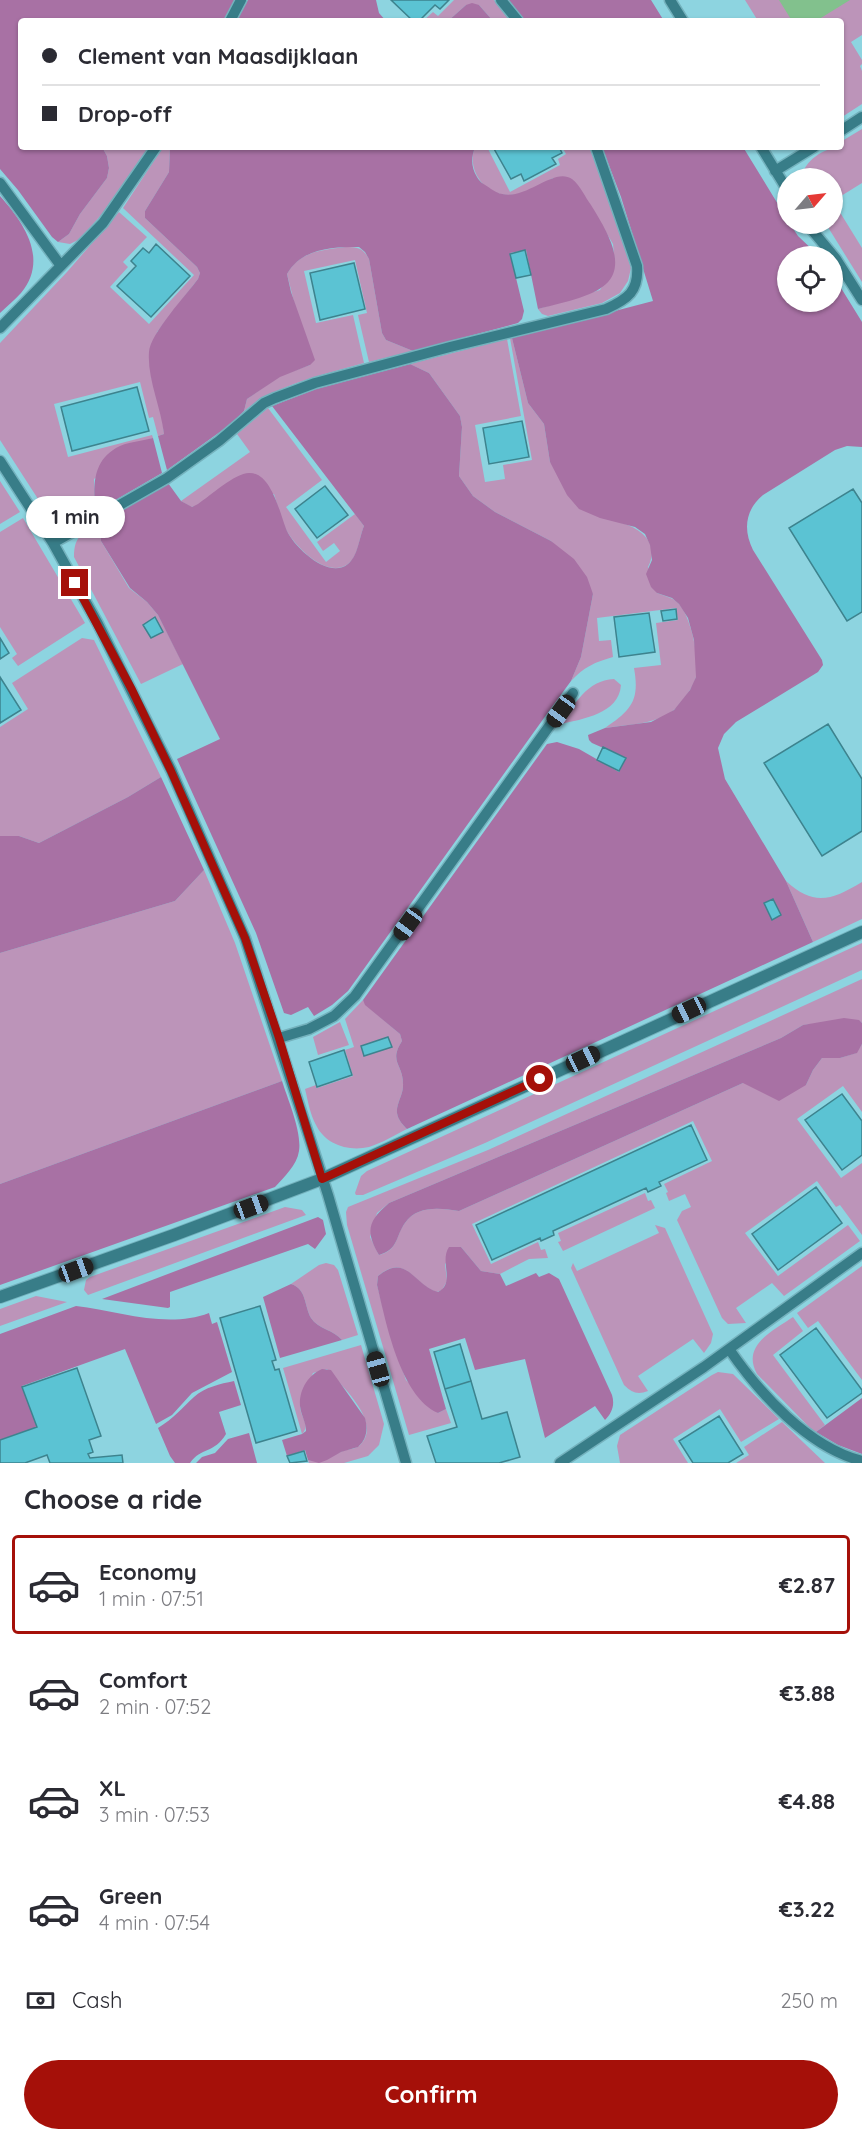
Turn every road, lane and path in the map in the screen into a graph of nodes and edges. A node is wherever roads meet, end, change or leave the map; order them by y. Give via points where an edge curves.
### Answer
1 (241, 0) edge
2 (501, 0) edge
3 (670, 0) edge
4 (232, 18) edge
5 (516, 18) edge
6 (681, 18) edge
7 (862, 117) edge
8 (844, 129) edge
9 (154, 150) edge
10 (597, 150) edge
11 (763, 150) edge
12 (809, 150) edge
13 (775, 171) junction
14 (777, 174) edge
15 (0, 183) edge
16 (815, 234) edge
17 (61, 266) junction
18 (862, 300) edge
19 (0, 328) edge
20 (0, 461) edge
21 (53, 543) junction
22 (573, 693) dead end
23 (862, 932) edge
24 (279, 1038) junction
25 (322, 1179) junction
26 (862, 1253) edge
27 (0, 1297) edge
28 (729, 1349) junction
29 (812, 1438) junction
30 (862, 1461) edge
31 (406, 1463) edge
32 (560, 1463) edge
33 (836, 1463) edge

1 - 4 lane
2 - 5 lane
3 - 6 lane
7 - 8 lane
9 - 17 lane via 103,223
10 - 21 lane via 637,266 638,280 624,301 606,309 315,383 275,398 167,478
11 - 13 lane
12 - 13 lane
13 - 14 lane
15 - 17 lane
16 - 18 lane
17 - 19 lane
20 - 21 lane
21 - 24 lane via 132,690 215,866 245,938
22 - 24 lane via 355,996 334,1016
23 - 25 street
24 - 25 lane
25 - 27 street
25 - 31 lane
26 - 28 lane
28 - 29 lane via 748,1377
28 - 32 lane
29 - 30 lane via 835,1452
29 - 33 lane

